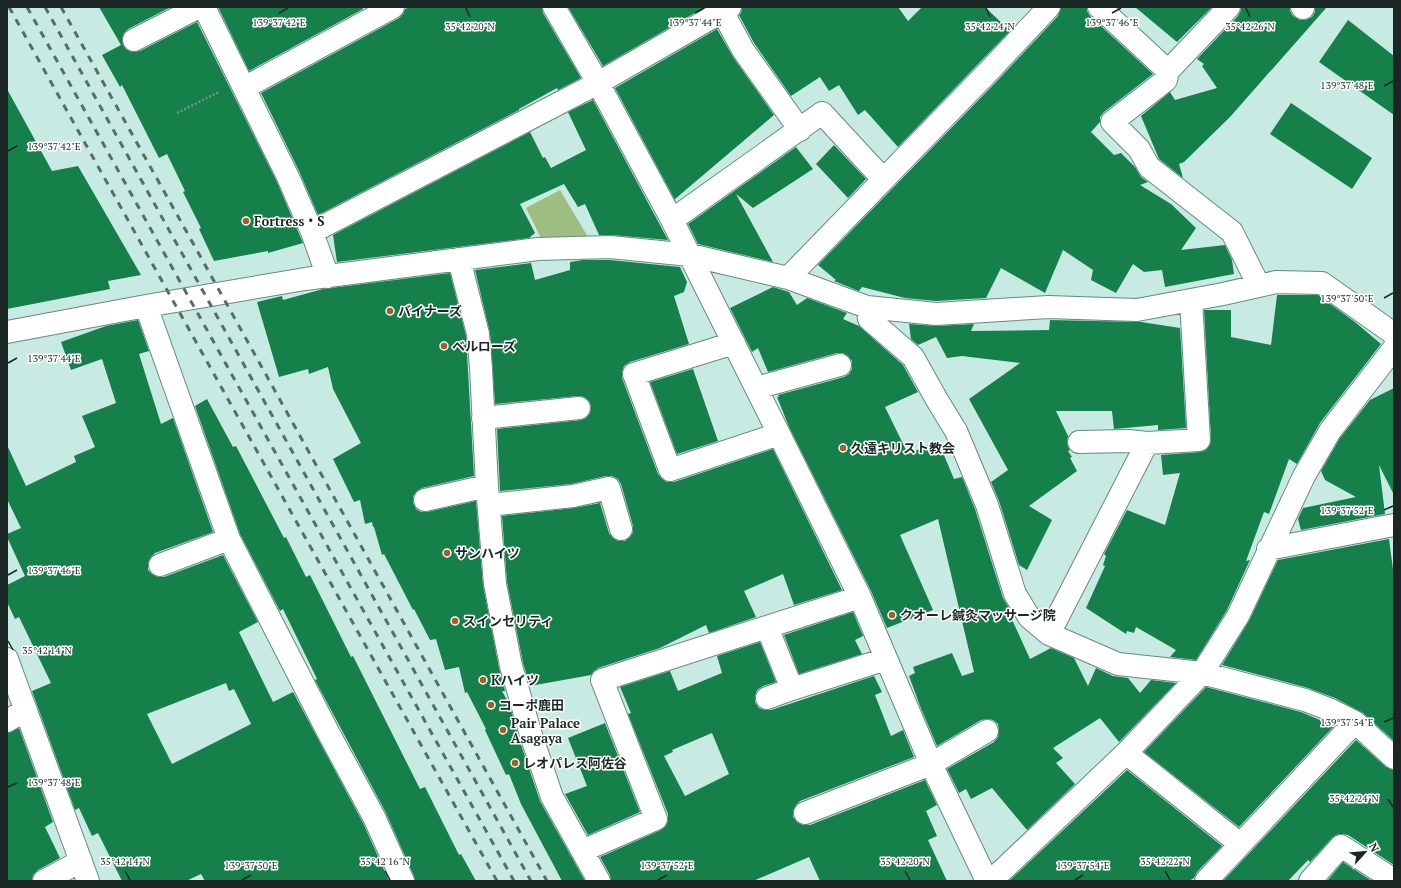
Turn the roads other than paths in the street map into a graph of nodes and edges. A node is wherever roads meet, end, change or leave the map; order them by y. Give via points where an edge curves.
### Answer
1 (199, 7) edge
2 (204, 7) edge
3 (393, 7) edge
4 (554, 7) edge
5 (1049, 7) edge
6 (1099, 7) edge
7 (1229, 7) edge
8 (724, 9) edge
9 (134, 40) dead end
10 (1168, 71) junction
11 (598, 83) junction
12 (242, 84) junction
13 (800, 130) junction
14 (883, 178) junction
15 (672, 220) junction
16 (312, 232) junction
17 (690, 255) junction
18 (459, 259) junction
19 (328, 277) junction
20 (788, 278) junction
21 (1259, 286) junction
22 (1191, 300) junction
23 (146, 306) junction
24 (867, 307) junction
25 (7, 332) edge
26 (1394, 334) edge
27 (734, 342) junction
28 (1394, 348) edge
29 (840, 365) dead end
30 (756, 388) junction
31 (579, 408) dead end
32 (483, 418) junction
33 (780, 434) junction
34 (1079, 442) dead end
35 (1147, 443) junction
36 (488, 495) junction
37 (424, 500) dead end
38 (1394, 525) edge
39 (621, 529) dead end
40 (229, 538) junction
41 (1268, 549) junction
42 (160, 565) dead end
43 (860, 597) junction
44 (767, 627) junction
45 (1049, 634) junction
46 (7, 659) edge
47 (886, 659) junction
48 (1202, 673) junction
49 (792, 688) junction
50 (767, 698) dead end
51 (26, 710) junction
52 (7, 721) edge
53 (1355, 722) junction
54 (986, 731) dead end
55 (1126, 752) junction
56 (1394, 758) edge
57 (931, 764) junction
58 (805, 813) dead end
59 (1240, 844) junction
60 (582, 852) junction
61 (84, 871) edge
62 (1394, 880) edge
63 (44, 881) edge
64 (403, 881) edge
65 (599, 881) edge
66 (987, 881) edge
67 (991, 881) edge
68 (1206, 881) edge
69 (1310, 881) edge

1 - 9 street
2 - 12 street
3 - 12 street
4 - 11 street
5 - 14 street
6 - 10 street
7 - 10 street
8 - 11 street
8 - 13 street via 744,50
10 - 21 street via 1166,80 1112,122 1139,149 1149,167 1232,232
11 - 15 street
11 - 16 street
12 - 16 street
13 - 14 street via 822,114
13 - 15 street
14 - 20 street
15 - 17 street
16 - 19 street
17 - 18 street via 610,247 538,250
17 - 20 street
17 - 27 street
18 - 19 street
18 - 32 street via 478,334
19 - 23 street
20 - 24 street
21 - 22 street
21 - 26 street via 1276,282 1322,283
22 - 24 street via 1137,310 1048,307 936,314
22 - 35 street via 1199,440
23 - 25 street
23 - 40 street
24 - 45 street via 869,319 912,358 956,431 987,506 1015,594 1029,617
27 - 30 street
27 - 33 street via 634,374 670,470
28 - 41 street via 1330,431 1304,476
29 - 30 street
30 - 33 street
31 - 32 street
32 - 36 street
33 - 43 street
34 - 35 street via 1130,440
35 - 45 street
36 - 37 street
36 - 39 street via 573,496 609,488
36 - 60 street via 495,584 511,666 552,797
38 - 41 street
40 - 42 street
40 - 64 street via 374,817
41 - 48 street via 1238,616
43 - 44 street
43 - 47 street
44 - 49 street
44 - 60 street via 602,680 656,819
45 - 48 street via 1118,664
46 - 51 street
47 - 49 street
47 - 57 street
48 - 53 street via 1304,700
48 - 55 street
49 - 50 street
51 - 52 street
51 - 61 street
53 - 56 street
53 - 59 street
54 - 57 street
55 - 59 street
55 - 67 street
57 - 58 street
57 - 66 street
59 - 68 street
60 - 65 street
61 - 63 street
62 - 69 street via 1341,846

